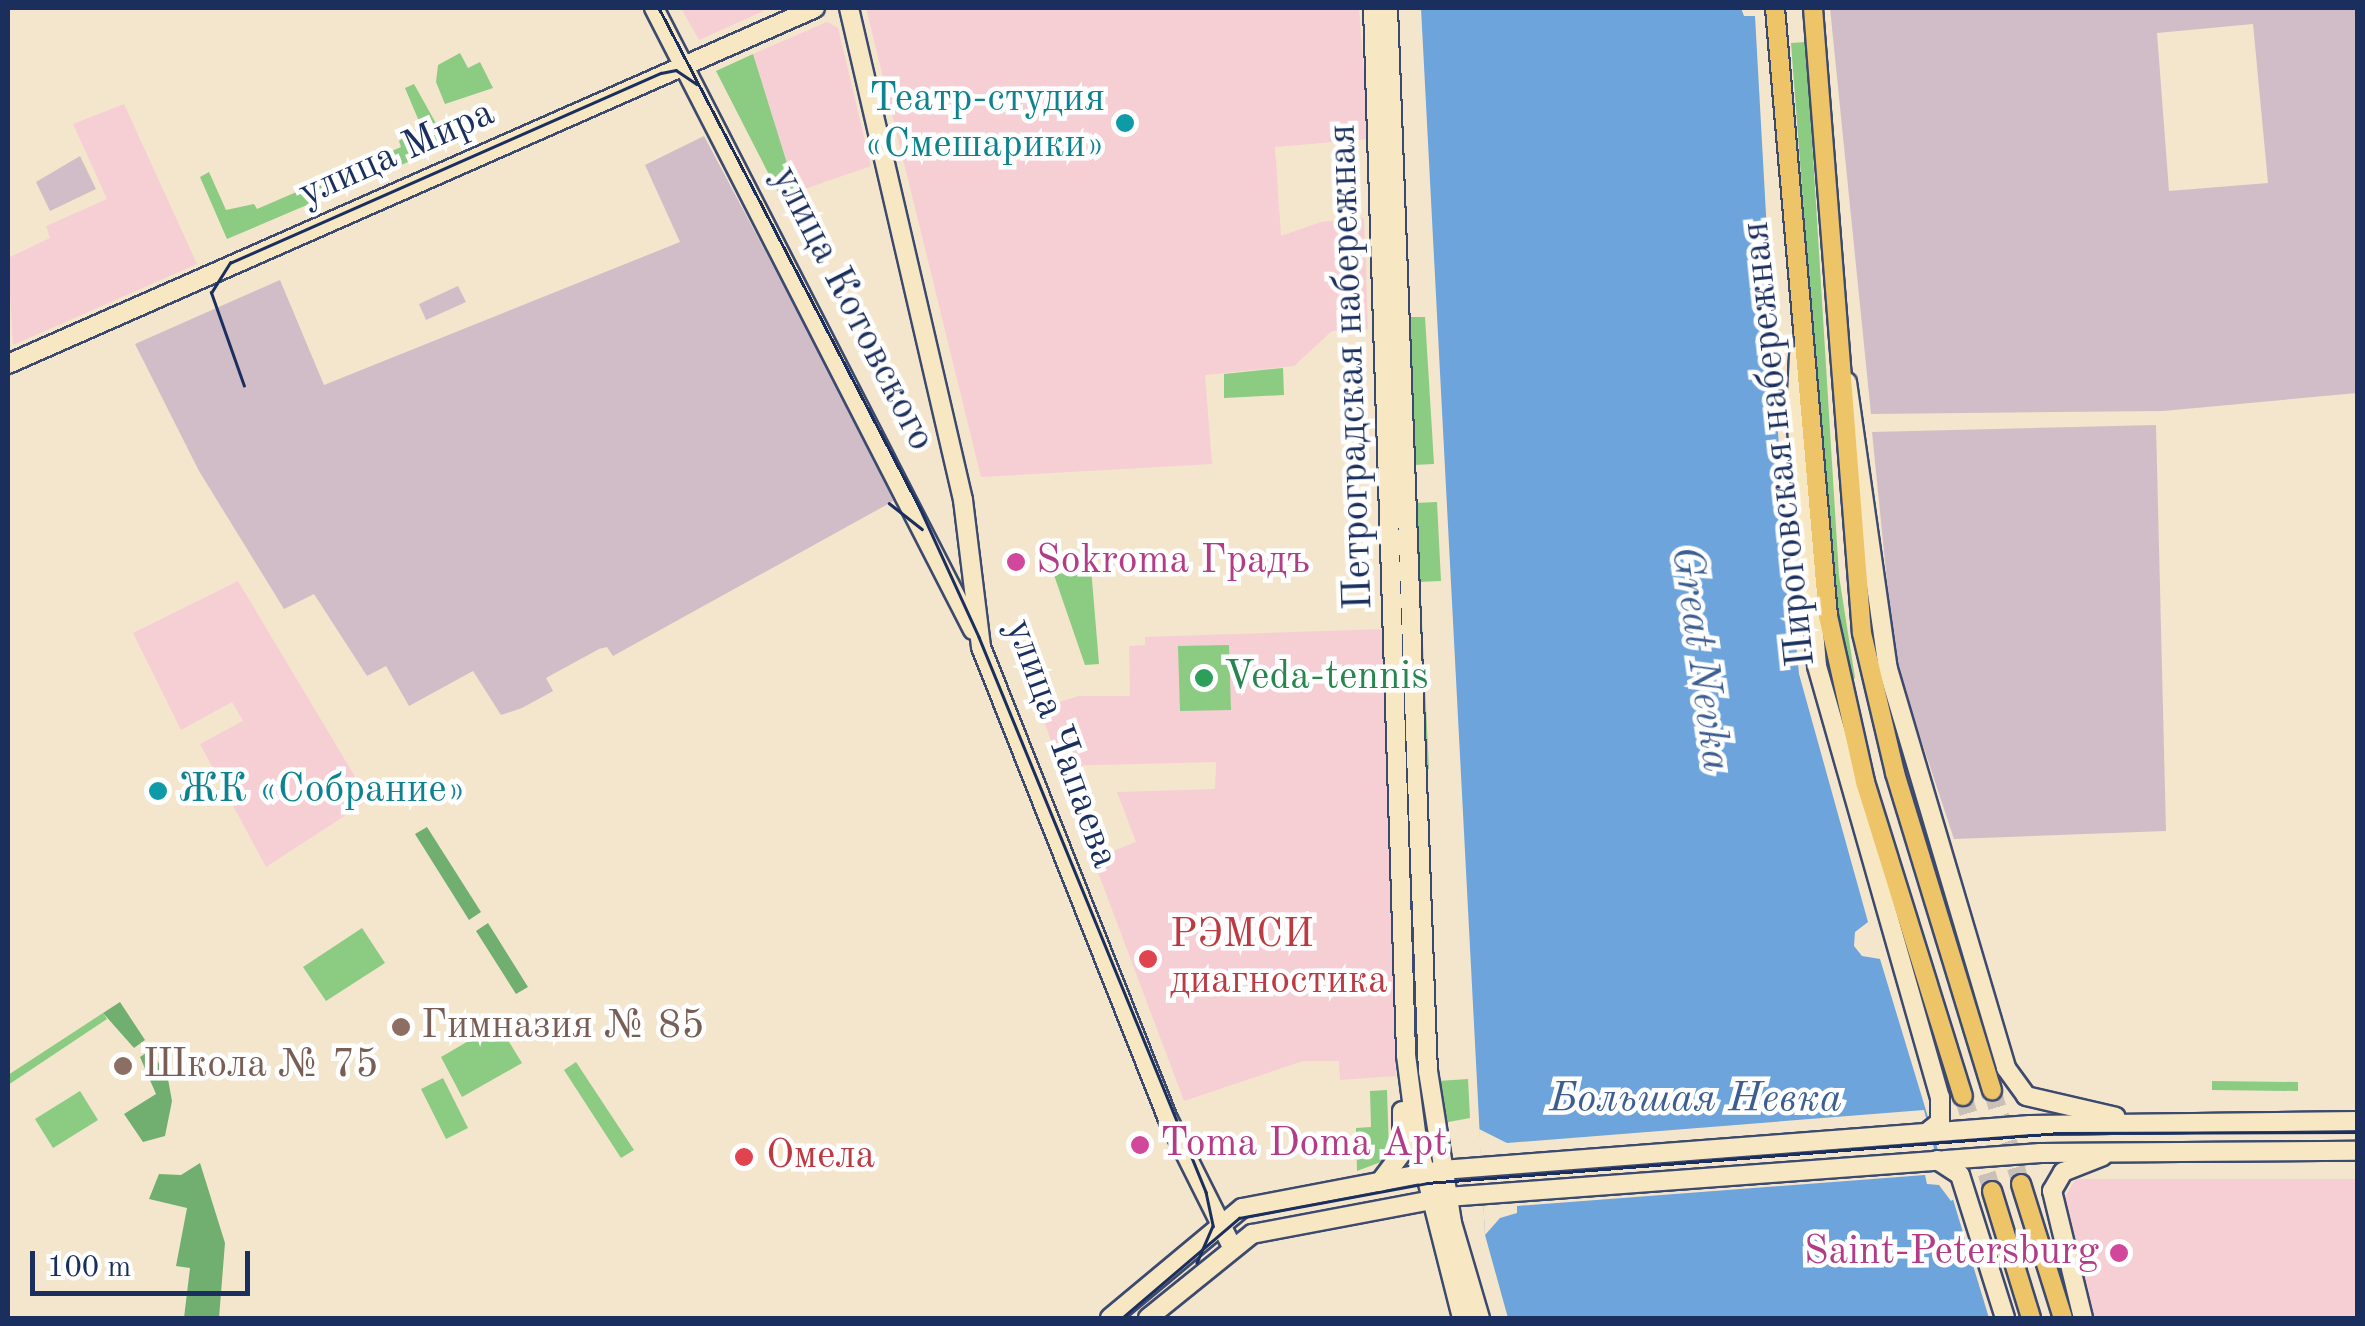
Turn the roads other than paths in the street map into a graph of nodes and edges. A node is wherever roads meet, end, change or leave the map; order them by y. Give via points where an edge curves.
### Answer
1 (654, 8) edge
2 (815, 8) edge
3 (848, 8) edge
4 (1374, 8) edge
5 (1388, 8) edge
6 (1775, 8) edge
7 (1813, 8) edge
8 (685, 66) junction
9 (1836, 343) junction
10 (1800, 344) junction
11 (8, 364) edge
12 (980, 647) junction
13 (1992, 1090) tunnel mouth
14 (1963, 1096) tunnel mouth
15 (1410, 1098) junction
16 (2126, 1120) junction
17 (2358, 1121) edge
18 (1930, 1131) junction
19 (2118, 1150) junction
20 (2358, 1151) edge
21 (1937, 1160) junction
22 (1434, 1172) junction
23 (1380, 1182) junction
24 (2021, 1184) tunnel mouth
25 (1992, 1190) tunnel mouth
26 (1439, 1198) junction
27 (1217, 1223) junction
28 (1232, 1246) junction
29 (1110, 1318) edge
30 (1148, 1318) edge
31 (1462, 1318) edge
32 (1480, 1318) edge
33 (2005, 1318) edge
34 (2031, 1318) edge
35 (2062, 1318) edge
36 (2083, 1318) edge

1 - 8 street, улица Котовского
2 - 8 street, улица Мира
3 - 12 street, улица Чапаева via 963,500
4 - 15 street, Петроградская набережная
5 - 22 street, Петроградская набережная
6 - 10 main road, Пироговская набережная
7 - 9 main road, Пироговская набережная
8 - 11 street, улица Мира
8 - 12 street, улица Котовского
9 - 13 main road, Пироговская набережная via 1854,574 1870,674
9 - 16 street via 1852,400 1888,669 2006,1068 2026,1096
10 - 14 main road, Пироговская набережная via 1819,554 1840,682
10 - 18 street via 1796,416 1816,666 1940,1098 1940,1122
12 - 27 street, улица Чапаева via 1168,1120
15 - 22 street, Петроградская набережная
15 - 23 street via 1402,1108 1402,1152
16 - 17 street
16 - 18 street
18 - 22 street
19 - 20 street
19 - 21 street
19 - 36 street via 2063,1172 2052,1191
21 - 26 street
21 - 33 street via 1960,1175
22 - 23 street
22 - 26 street, Петроградская набережная
23 - 27 street via 1252,1206
24 - 35 main road
25 - 34 main road
26 - 28 street via 1266,1230
26 - 31 street, Петроградская набережная
26 - 32 street, Петроградская набережная
27 - 28 street, улица Чапаева
27 - 29 street
28 - 30 street

